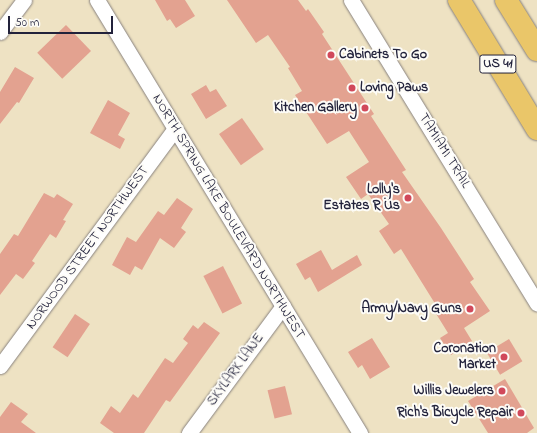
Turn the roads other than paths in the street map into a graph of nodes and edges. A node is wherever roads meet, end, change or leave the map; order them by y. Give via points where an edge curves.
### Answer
1 (24, 0) edge
2 (97, 0) edge
3 (351, 0) edge
4 (459, 0) edge
5 (506, 0) edge
6 (0, 32) edge
7 (537, 50) edge
8 (175, 129) junction
9 (537, 129) edge
10 (537, 303) edge
11 (283, 306) junction
12 (0, 366) edge
13 (189, 433) edge
14 (360, 433) edge

1 - 6 street
2 - 8 street, NORTH SPRING LAKE BOULEVARD NORTHWEST
3 - 10 street, TAMIAMI TRAIL
4 - 9 main road, US 41
5 - 7 main road, US 41
8 - 11 street, NORTH SPRING LAKE BOULEVARD NORTHWEST
8 - 12 street, NORWOOD STREET NORTHWEST
11 - 13 street, SKYLARK LANE
11 - 14 street, NORTH SPRING LAKE BOULEVARD NORTHWEST

